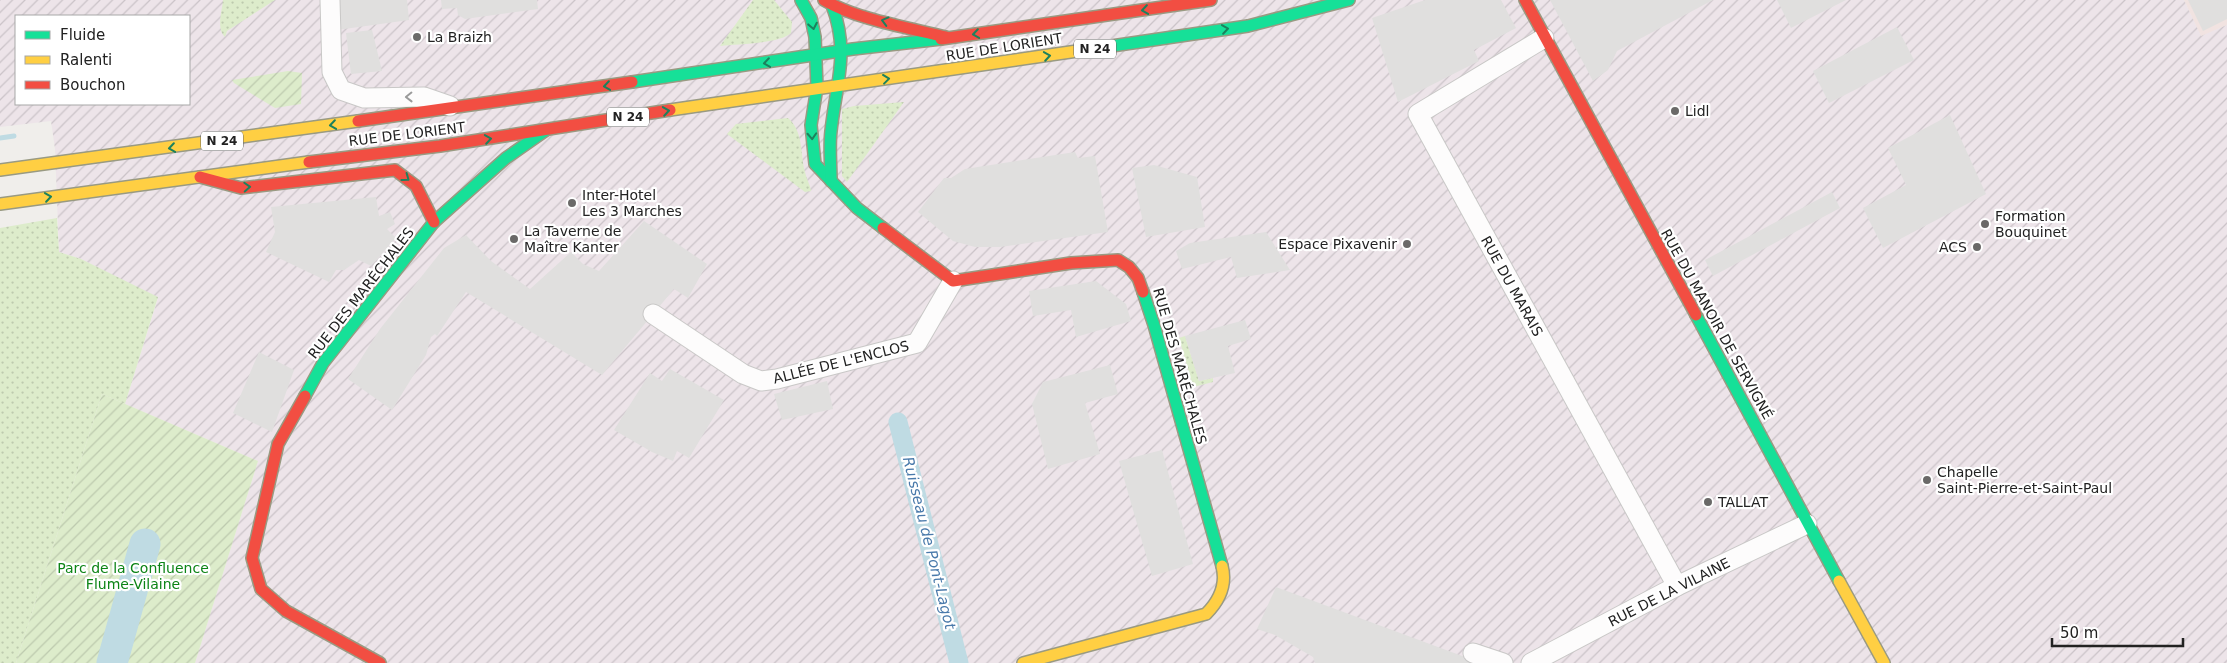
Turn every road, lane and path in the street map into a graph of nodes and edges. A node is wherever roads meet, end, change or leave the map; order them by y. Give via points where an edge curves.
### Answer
1 (330, 0) edge
2 (801, 0) edge
3 (1211, 0) edge
4 (1349, 0) edge
5 (1525, 0) edge
6 (828, 3) edge
7 (1190, 19) junction
8 (949, 38) junction
9 (1544, 38) junction
10 (844, 51) junction
11 (816, 56) junction
12 (838, 85) junction
13 (817, 88) junction
14 (456, 108) junction
15 (546, 130) junction
16 (0, 170) edge
17 (200, 177) junction
18 (831, 181) junction
19 (0, 204) edge
20 (434, 222) junction
21 (953, 281) junction
22 (653, 314) dead end
23 (1807, 524) junction
24 (1677, 586) junction
25 (1473, 653) dead end
26 (380, 663) edge
27 (1023, 663) edge
28 (1503, 663) edge
29 (1531, 663) edge
30 (1884, 663) edge

14 -> 1 street via 424,97 364,98 342,90 332,72
2 -> 11 street via 811,18
3 - 7 street, RUE DE LORIENT / N 24
7 -> 4 street, RUE DE LORIENT / N 24 via 1248,26
5 - 9 street, RUE DU MANOIR DE SERVIGNÉ
8 -> 6 street
6 - 10 street via 838,18
7 -> 8 street, RUE DE LORIENT / N 24
12 -> 7 street, RUE DE LORIENT / N 24 via 986,66
8 - 10 street, RUE DE LORIENT / N 24
9 - 23 street, RUE DU MANOIR DE SERVIGNÉ
9 - 24 street, RUE DU MARAIS via 1418,114
10 - 11 street, RUE DE LORIENT / N 24
10 - 12 street
11 - 13 street
11 -> 14 street, RUE DE LORIENT / N 24
12 - 13 street, RUE DE LORIENT / N 24
12 - 18 street via 832,123
15 -> 13 street, RUE DE LORIENT / N 24
13 -> 18 street via 811,125 812,148 815,164
14 -> 16 street, RUE DE LORIENT / N 24
17 -> 15 street, RUE DE LORIENT / N 24
15 - 20 street, RUE DES MARÉCHALES via 506,158
19 -> 17 street, RUE DE LORIENT / N 24
17 -> 20 street via 241,188 394,170 416,186
18 - 21 street via 857,208
20 - 26 street, RUE DES MARÉCHALES via 324,363 278,444 252,558 261,589 286,611
21 - 22 street, ALLÉE DE L'ENCLOS via 917,343 777,380 761,381 743,374
21 - 27 street, RUE DES MARÉCHALES via 1071,263 1118,260 1129,267 1138,278 1154,325 1224,574 1222,593 1206,614
23 - 24 street, RUE DE LA VILAINE
23 - 30 street, RUE DU MANOIR DE SERVIGNÉ
24 - 29 street, RUE DE LA VILAINE
25 - 28 street

